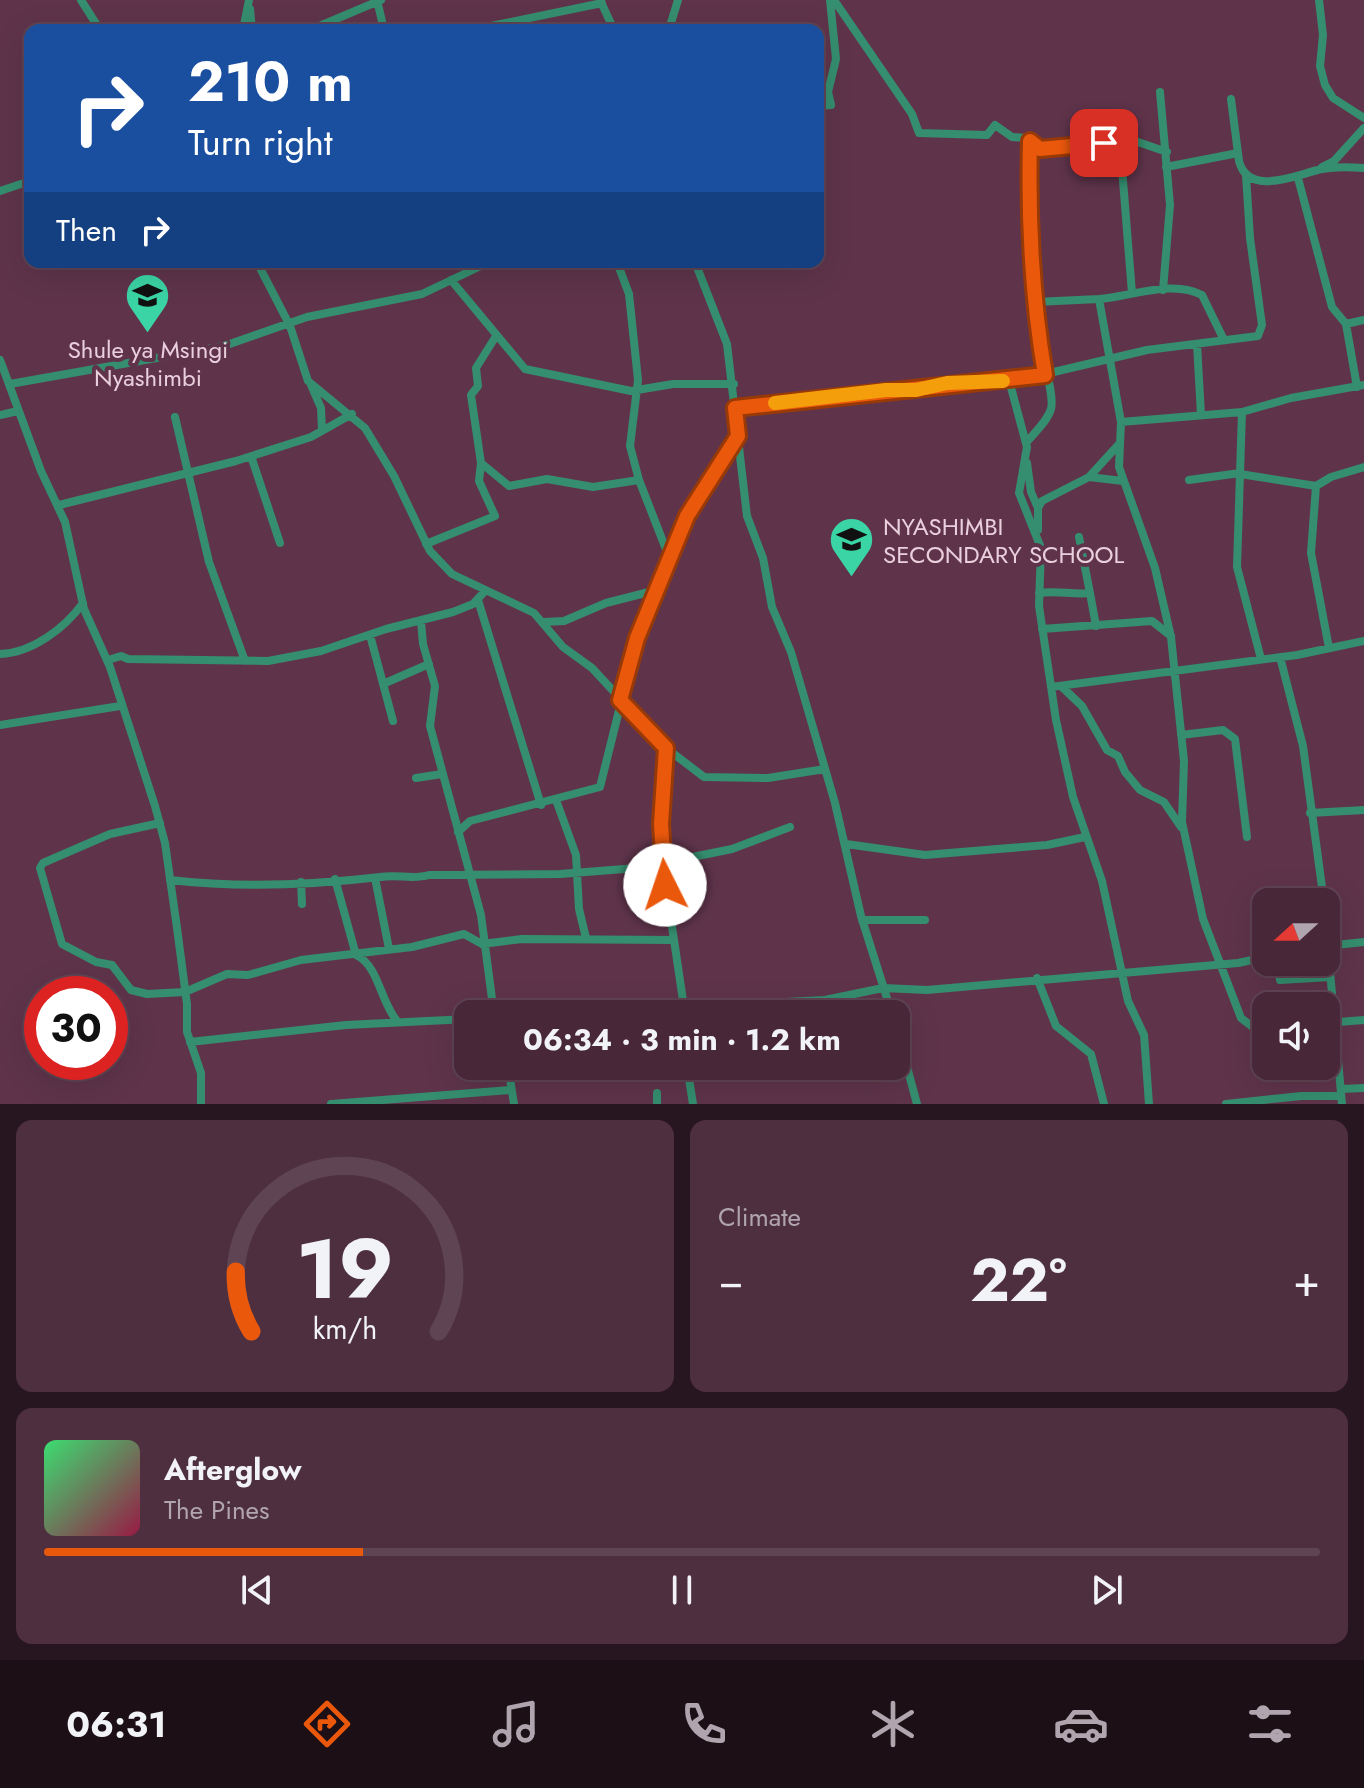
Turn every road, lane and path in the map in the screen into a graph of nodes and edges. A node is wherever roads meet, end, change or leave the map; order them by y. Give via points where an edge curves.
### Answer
1 (81, 0) edge
2 (378, 0) edge
3 (678, 0) edge
4 (832, 0) edge
5 (1319, 0) edge
6 (249, 2) edge
7 (601, 2) edge
8 (96, 24) edge
9 (244, 24) edge
10 (251, 24) edge
11 (324, 24) edge
12 (383, 24) edge
13 (500, 24) edge
14 (611, 24) edge
15 (671, 24) edge
16 (1160, 92) dead end
17 (1231, 99) dead end
18 (824, 106) edge
19 (1364, 118) edge
20 (1364, 128) edge
21 (1030, 141) junction
22 (1120, 143) junction
23 (1167, 152) junction
24 (1238, 153) junction
25 (1166, 167) junction
26 (1364, 168) edge
27 (1318, 170) junction
28 (1246, 175) junction
29 (1298, 178) junction
30 (24, 183) edge
31 (0, 191) edge
32 (260, 268) edge
33 (476, 268) edge
34 (619, 268) edge
35 (698, 268) edge
36 (451, 280) junction
37 (1163, 290) junction
38 (1132, 293) junction
39 (1099, 299) junction
40 (1035, 302) junction
41 (1364, 320) edge
42 (1346, 324) junction
43 (290, 326) junction
44 (496, 336) junction
45 (1224, 340) junction
46 (1197, 344) junction
47 (1110, 358) junction
48 (0, 360) edge
49 (1045, 375) junction
50 (1009, 380) junction
51 (10, 384) junction
52 (734, 384) junction
53 (311, 385) junction
54 (1360, 386) edge
55 (638, 390) junction
56 (735, 408) junction
57 (18, 411) junction
58 (1242, 412) junction
59 (352, 414) junction
60 (0, 415) edge
61 (1201, 415) junction
62 (175, 417) dead end
63 (1121, 422) junction
64 (322, 430) junction
65 (738, 436) junction
66 (1026, 443) junction
67 (1120, 443) junction
68 (251, 456) junction
69 (1026, 460) junction
70 (481, 463) junction
71 (1364, 467) edge
72 (1240, 473) junction
73 (189, 474) junction
74 (1089, 477) junction
75 (639, 480) junction
76 (1189, 480) dead end
77 (1123, 481) junction
78 (1316, 486) junction
79 (59, 505) junction
80 (1038, 508) junction
81 (1038, 535) junction
82 (1079, 537) dead end
83 (280, 543) dead end
84 (426, 544) junction
85 (669, 557) junction
86 (657, 590) junction
87 (485, 591) junction
88 (1039, 593) junction
89 (1090, 593) junction
90 (478, 600) junction
91 (83, 603) junction
92 (421, 621) junction
93 (544, 622) junction
94 (1096, 626) junction
95 (1042, 629) junction
96 (370, 635) junction
97 (1171, 637) junction
98 (1364, 641) edge
99 (1329, 648) junction
100 (0, 654) edge
101 (1280, 657) junction
102 (1261, 659) junction
103 (108, 660) junction
104 (245, 661) junction
105 (429, 664) junction
106 (1176, 671) junction
107 (383, 684) junction
108 (1061, 686) junction
109 (1051, 687) junction
110 (620, 700) junction
111 (120, 706) junction
112 (393, 721) dead end
113 (0, 725) edge
114 (1181, 735) junction
115 (666, 748) junction
116 (825, 769) junction
117 (442, 774) junction
118 (416, 778) dead end
119 (556, 800) junction
120 (541, 805) junction
121 (1364, 810) edge
122 (1310, 813) junction
123 (160, 823) junction
124 (790, 827) dead end
125 (458, 832) junction
126 (1184, 835) junction
127 (1085, 837) junction
128 (1247, 837) dead end
129 (846, 844) junction
130 (663, 864) junction
131 (578, 873) junction
132 (470, 877) junction
133 (375, 878) junction
134 (335, 879) junction
135 (170, 880) junction
136 (301, 882) junction
137 (1322, 888) edge
138 (302, 904) dead end
139 (862, 920) junction
140 (925, 920) dead end
141 (586, 938) junction
142 (673, 940) junction
143 (1364, 942) edge
144 (486, 943) junction
145 (1340, 945) edge
146 (389, 949) junction
147 (356, 955) junction
148 (1252, 959) edge
149 (1221, 963) junction
150 (1123, 973) junction
151 (1279, 976) edge
152 (1330, 977) joint
153 (1037, 978) junction
154 (883, 988) junction
155 (185, 992) junction
156 (1330, 992) edge
157 (492, 1000) edge
158 (683, 1000) edge
159 (825, 1000) edge
160 (887, 1000) edge
161 (454, 1019) edge
162 (1364, 1020) edge
163 (397, 1021) junction
164 (1340, 1022) edge
165 (1252, 1026) edge
166 (190, 1042) junction
167 (510, 1080) edge
168 (689, 1080) edge
169 (908, 1080) edge
170 (1364, 1088) edge
171 (511, 1090) junction
172 (657, 1093) dead end
173 (1341, 1096) edge
174 (201, 1104) edge
175 (331, 1104) edge
176 (514, 1104) edge
177 (657, 1104) edge
178 (693, 1104) edge
179 (917, 1104) edge
180 (1104, 1104) edge
181 (1149, 1104) edge
182 (1226, 1104) edge

1 - 8 street
2 - 11 street
2 - 12 street
3 - 15 street
4 - 18 street via 835,75 828,92 831,105
4 - 21 street via 912,114 919,133 987,135 995,125
5 - 19 street via 1325,85 1333,98
6 - 9 street
6 - 10 street
7 - 13 street
7 - 14 street
16 - 23 street
17 - 24 street
20 - 27 street via 1334,161
21 - 22 street via 1040,149
21 - 40 street
22 - 23 street via 1138,141
22 - 38 street
23 - 25 street
24 - 25 street
24 - 28 street
25 - 37 street via 1170,239
26 - 27 street
27 - 29 street
28 - 29 street via 1280,182
28 - 45 street via 1262,330 1258,336
29 - 42 street via 1332,307
30 - 31 street
32 - 43 street
33 - 36 street
34 - 55 street via 629,294
35 - 52 street via 724,331
36 - 43 street via 422,294 360,304
36 - 44 street
37 - 38 street
37 - 45 street via 1202,295
38 - 39 street
39 - 40 street
39 - 47 street
40 - 49 street
41 - 42 street
42 - 54 street
43 - 51 street via 224,346
43 - 53 street
44 - 55 street via 525,369
44 - 70 street via 476,368 478,386 471,395
45 - 46 street
46 - 47 street
46 - 61 street
47 - 49 street
47 - 63 street
48 - 51 street
49 - 50 street
49 - 66 street via 1051,410
50 - 56 street
50 - 66 street
51 - 57 street
52 - 55 street
52 - 56 street
53 - 59 street
53 - 64 street via 321,408
54 - 58 street
55 - 75 street via 629,436
56 - 65 street
57 - 60 street
57 - 79 street
58 - 61 street
58 - 72 street
59 - 64 street
59 - 84 street via 384,458
61 - 63 street
62 - 73 street
63 - 67 street
64 - 68 street
65 - 85 street via 694,503
65 - 116 street via 744,504
66 - 69 street
67 - 74 street
67 - 77 street
68 - 73 street
68 - 83 street
69 - 80 street
69 - 81 street via 1019,493
70 - 75 street via 505,486 547,479 593,487
70 - 84 street via 479,481 495,516
71 - 78 street
72 - 76 street
72 - 78 street
72 - 102 street via 1237,567
73 - 79 street
73 - 104 street via 209,562
74 - 77 street
74 - 80 street via 1047,496
75 - 85 street
77 - 97 street via 1155,568
78 - 99 street via 1311,553
79 - 91 street
80 - 81 street
81 - 88 street
82 - 89 street
84 - 87 street via 452,574
85 - 86 street
86 - 93 street via 564,621
86 - 110 street
87 - 90 street
87 - 93 street via 511,600
88 - 89 street
88 - 95 street
89 - 94 street
90 - 92 street
90 - 120 street
91 - 100 street via 64,626 22,650
91 - 103 street
92 - 96 street
92 - 105 street
93 - 110 street
94 - 95 street
94 - 97 street via 1152,621
95 - 109 street
96 - 104 street via 321,651
96 - 107 street
97 - 106 street
98 - 99 street
99 - 101 street
101 - 102 street
101 - 122 street via 1303,746
102 - 106 street
103 - 104 street via 121,656
103 - 111 street
105 - 107 street
105 - 117 street via 435,686 430,726
106 - 108 street
106 - 114 street
107 - 112 street
108 - 109 street
108 - 126 street via 1082,706 1107,750 1118,756 1140,790 1164,802
109 - 127 street
110 - 115 street
110 - 119 street via 600,787
111 - 113 street
111 - 123 street
114 - 126 street
114 - 128 street via 1223,730 1235,739
115 - 116 street via 707,777 772,778
115 - 130 street
116 - 129 street
117 - 118 street
117 - 125 street
119 - 120 street
119 - 131 street
120 - 125 street via 470,821
121 - 122 street
122 - 137 street
123 - 135 street
123 - 155 street via 110,834 40,868 62,944 112,965 131,990
124 - 130 street via 732,849
125 - 132 street
126 - 149 street via 1203,919
127 - 129 street via 925,855
127 - 150 street via 1099,872
129 - 139 street
130 - 131 street
130 - 142 street
131 - 132 street
131 - 141 street
132 - 133 street
132 - 144 street
133 - 134 street
133 - 146 street
134 - 136 street
134 - 147 street
135 - 136 street via 215,886
135 - 155 street
136 - 138 street
139 - 140 street
139 - 154 street
141 - 142 street
141 - 144 street
142 - 158 street
143 - 145 street
144 - 146 street via 464,934
144 - 157 street
146 - 147 street
147 - 155 street via 301,960 248,975 227,974
147 - 163 street via 371,965 380,994
148 - 149 street
149 - 150 street
149 - 165 street via 1241,1018
150 - 153 street
150 - 181 street via 1131,1011 1144,1035
151 - 152 street
152 - 156 street
153 - 154 street via 927,990
153 - 180 street via 1056,1026 1091,1054
154 - 159 street
154 - 160 street
155 - 166 street
161 - 163 street
162 - 164 street
163 - 166 street
166 - 174 street via 200,1065
167 - 171 street
168 - 178 street
169 - 179 street
170 - 173 street
171 - 175 street
171 - 176 street
172 - 177 street
173 - 182 street

